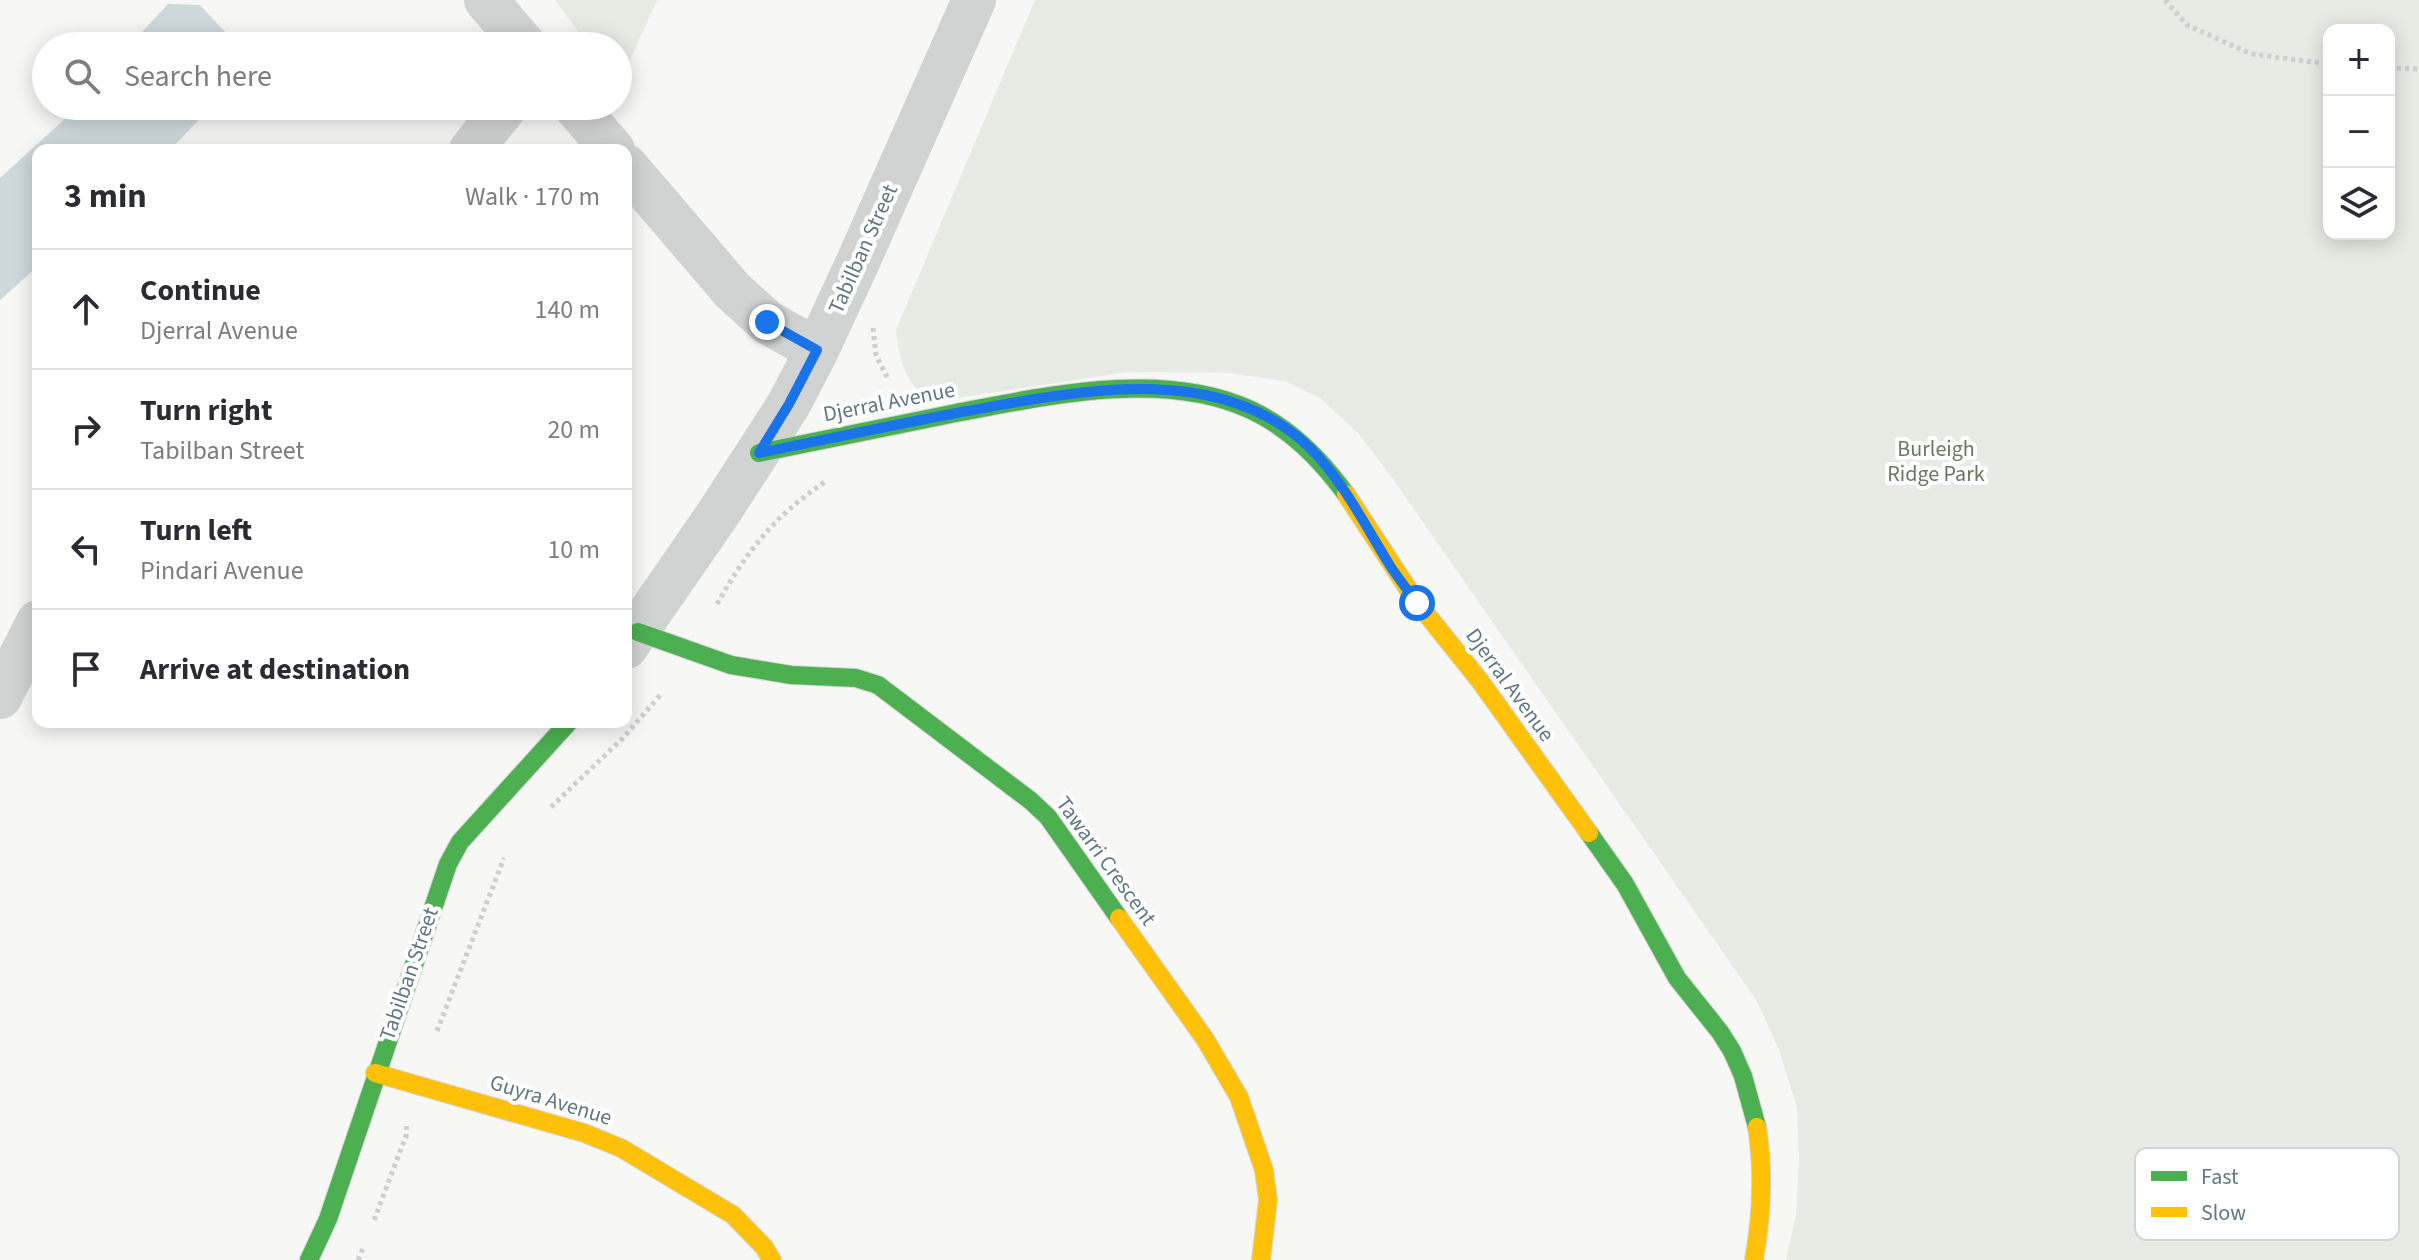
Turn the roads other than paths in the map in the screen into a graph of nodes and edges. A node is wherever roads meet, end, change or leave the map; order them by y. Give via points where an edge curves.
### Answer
1 (486, 0) edge
2 (974, 0) edge
3 (513, 32) edge
4 (495, 120) edge
5 (587, 120) edge
6 (476, 144) edge
7 (608, 144) edge
8 (632, 173) edge
9 (817, 350) junction
10 (759, 453) junction
11 (32, 634) edge
12 (632, 640) edge
13 (0, 697) edge
14 (564, 728) edge
15 (375, 1073) junction
16 (309, 1260) edge
17 (772, 1260) edge
18 (1261, 1260) edge
19 (1754, 1260) edge

1 - 3 street
2 - 9 street, Tabilban Street
4 - 6 street
5 - 7 street
8 - 9 street via 732,290 767,322
9 - 10 street, Tabilban Street
10 - 12 street, Tabilban Street
10 - 19 street, Djerral Avenue via 1047,397 1141,389 1208,395 1282,426 1334,478 1390,567 1469,667 1626,886 1675,975 1732,1051 1758,1134 1764,1191
11 - 13 street
12 - 18 street, Tawarri Crescent via 731,665 878,685 1048,817 1205,1039 1239,1097 1264,1170 1268,1200
14 - 15 street, Tabilban Street via 460,842 436,895
15 - 16 street, Tabilban Street via 328,1219
15 - 17 street, Guyra Avenue via 621,1148 733,1215

